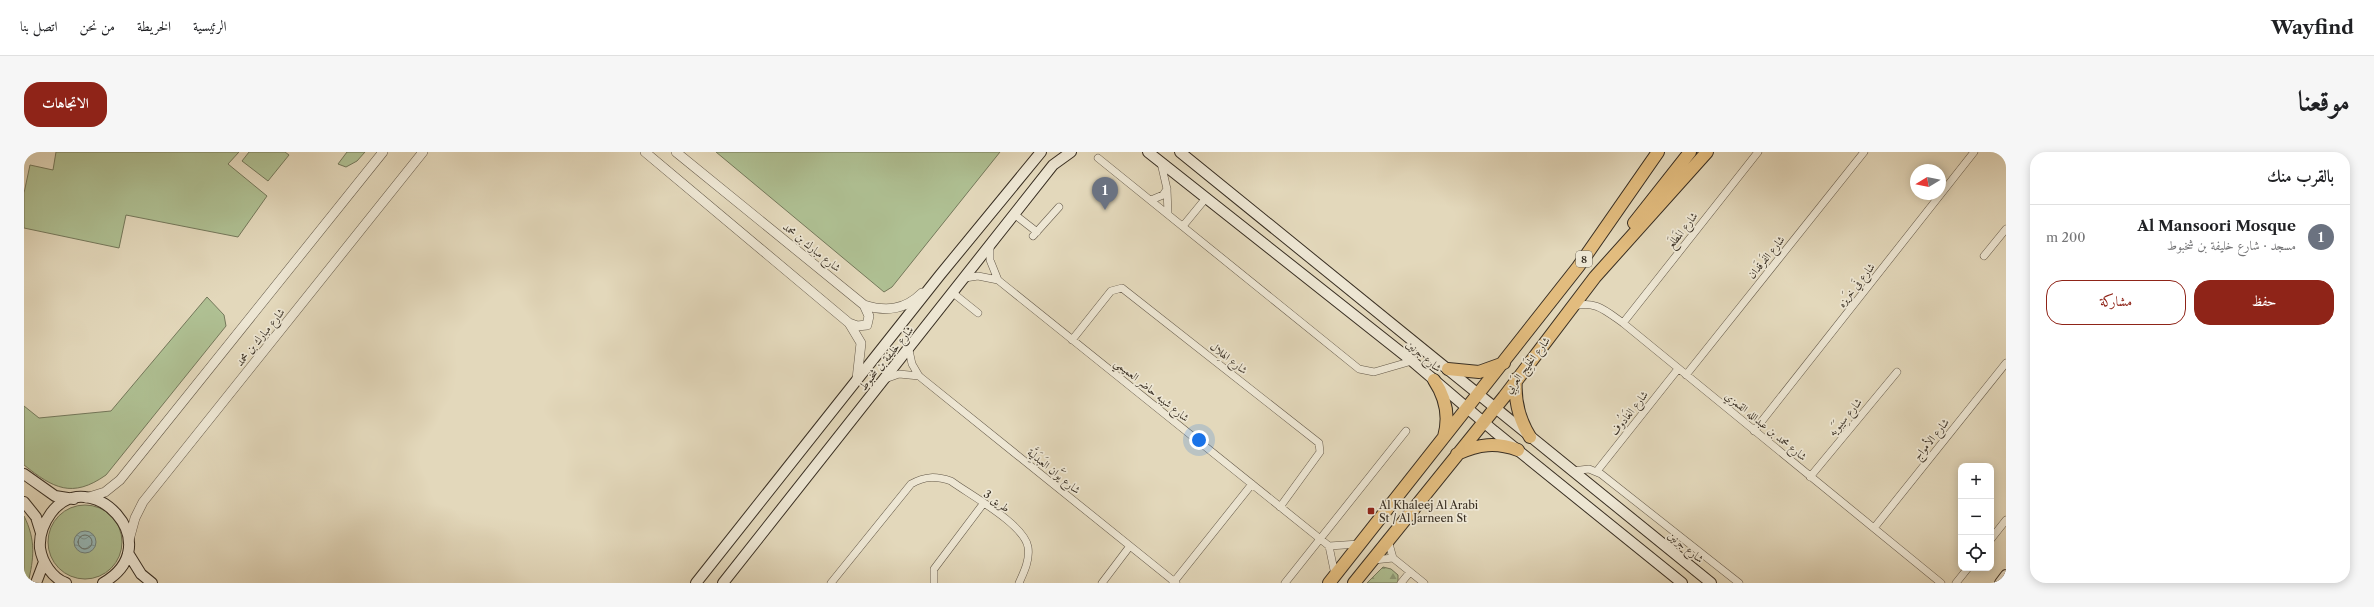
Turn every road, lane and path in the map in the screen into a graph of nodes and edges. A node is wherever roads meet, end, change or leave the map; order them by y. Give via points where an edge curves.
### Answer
1 (383, 152) edge
2 (423, 152) edge
3 (645, 152) edge
4 (676, 152) edge
5 (1041, 152) edge
6 (1071, 152) edge
7 (1148, 152) edge
8 (1180, 152) edge
9 (1658, 152) edge
10 (1690, 152) edge
11 (1707, 152) edge
12 (1758, 152) edge
13 (1864, 152) edge
14 (1974, 152) edge
15 (1098, 158) dead end
16 (1160, 161) junction
17 (1167, 189) junction
18 (1206, 198) junction
19 (1151, 200) junction
20 (1059, 207) dead end
21 (1014, 214) junction
22 (1168, 214) junction
23 (1183, 226) junction
24 (2006, 229) edge
25 (990, 245) junction
26 (1984, 256) dead end
27 (940, 275) junction
28 (1595, 277) junction
29 (965, 278) junction
30 (998, 280) junction
31 (953, 293) junction
32 (864, 305) junction
33 (1571, 308) junction
34 (978, 313) dead end
35 (1623, 322) junction
36 (849, 323) junction
37 (1072, 340) junction
38 (909, 350) junction
39 (1412, 361) junction
40 (1505, 362) junction
41 (2006, 363) edge
42 (1448, 369) junction
43 (1678, 369) junction
44 (1897, 372) dead end
45 (1686, 375) junction
46 (919, 376) junction
47 (885, 378) junction
48 (1434, 380) junction
49 (1516, 380) junction
50 (857, 381) junction
51 (1480, 395) junction
52 (1494, 408) junction
53 (1468, 409) junction
54 (1483, 421) junction
55 (1406, 431) dead end
56 (1754, 431) junction
57 (1530, 437) junction
58 (1444, 439) junction
59 (1518, 450) junction
60 (1456, 454) junction
61 (1572, 471) junction
62 (1597, 471) junction
63 (24, 474) edge
64 (1810, 476) junction
65 (1252, 484) junction
66 (86, 498) junction
67 (74, 499) junction
68 (24, 502) edge
69 (983, 504) junction
70 (1280, 507) junction
71 (2006, 520) edge
72 (1874, 528) junction
73 (40, 533) junction
74 (1994, 535) edge
75 (1320, 538) junction
76 (1388, 540) junction
77 (1361, 543) junction
78 (1130, 546) junction
79 (1329, 546) junction
80 (128, 548) junction
81 (1393, 558) junction
82 (1372, 560) junction
83 (44, 562) junction
84 (1966, 571) edge
85 (1410, 572) junction
86 (2006, 575) edge
87 (1332, 579) edge
88 (36, 583) edge
89 (66, 583) edge
90 (103, 583) edge
91 (152, 583) edge
92 (696, 583) edge
93 (723, 583) edge
94 (831, 583) edge
95 (934, 583) edge
96 (1019, 583) edge
97 (1102, 583) edge
98 (1174, 583) edge
99 (1286, 583) edge
100 (1354, 583) edge
101 (1401, 583) edge
102 (1424, 583) edge
103 (1682, 583) edge
104 (1711, 583) edge
105 (1739, 583) edge
106 (1941, 583) edge
107 (1956, 583) edge
108 (2000, 583) edge

1 - 66 street, شارع مبارك بن محمد via 120,480 105,492
2 - 80 street, شارع مبارك بن محمد via 143,502 132,526
3 - 36 street
4 - 32 street, شارع مبارك بن محمد
5 - 27 main road, شارع خليفة بن شخبوط
6 - 21 main road, شارع خليفة بن شخبوط via 1053,164
7 - 16 main road, شارع جرنين
8 - 42 main road, شارع جرنين
9 - 40 highway, شارع الخَلِيج العَربِي / 8 via 1578,267
10 - 28 highway via 1643,210
11 - 28 highway, شارع الخَلِيج العَربِي / 8
12 - 35 street, شارع المَطلَع
13 - 45 street, شارع الفَرقَدان
14 - 56 street, شارع فَي خرَيزه
15 - 19 street
16 - 17 street
16 - 18 main road, شارع جرنين
17 - 19 street via 1163,195
17 - 22 street
18 - 23 street
18 - 39 main road, شارع جرنين
19 - 22 street
20 - 21 street via 1035,234
21 - 25 main road, شارع خليفة بن شخبوط
22 - 23 street
23 - 39 street via 1360,369 1374,372
24 - 26 street
25 - 29 main road, شارع خليفة بن شخبوط
25 - 30 street, شارع شيبه حاضر العميمي via 990,260
27 - 32 street, شارع مبارك بن محمد via 905,306 886,310
27 - 50 main road, شارع خليفة بن شخبوط
28 - 33 highway, شارع الخَلِيج العَربِي / 8
29 - 30 street, شارع شيبه حاضر العميمي via 978,276
29 - 31 main road, شارع خليفة بن شخبوط
30 - 37 street, شارع شيبه حاضر العميمي
31 - 34 street
31 - 38 main road, شارع خليفة بن شخبوط
32 - 36 street via 869,316 867,324 857,326
33 - 35 street, شارع محمد بن عبدالله القمزي via 1584,304 1597,305
33 - 49 highway, شارع الخَلِيج العَربِي / 8
35 - 43 street, شارع محمد بن عبدالله القمزي
36 - 50 street via 858,335 862,347
37 - 65 street, شارع شيبه حاضر العميمي
37 - 70 street, شارع الهِلال via 1111,291 1122,288 1319,443 1320,452
38 - 46 street, شارع يَوَّان العَبدَلِيَّة via 912,364
38 - 47 main road, شارع خليفة بن شخبوط
39 - 48 main road, شارع جرنين
40 - 42 highway via 1478,372
40 - 51 highway, شارع الخَلِيج العَربِي / 8
41 - 72 street, شارع الأمواج
42 - 51 main road, شارع جرنين
43 - 45 street, شارع محمد بن عبدالله القمزي
43 - 62 street, شارع الغَادُوف
44 - 64 street, شارع سِيبَوَيه
45 - 56 street, شارع محمد بن عبدالله القمزي
46 - 47 street via 899,374
46 - 78 street, شارع يَوَّان العَبدَلِيَّة
47 - 93 main road, شارع خليفة بن شخبوط
48 - 53 main road, شارع جرنين
48 - 58 highway via 1443,395 1447,413
49 - 52 highway, شارع الخَلِيج العَربِي / 8
49 - 57 highway via 1517,406
50 - 92 main road, شارع خليفة بن شخبوط
51 - 52 main road, شارع جرنين
51 - 53 highway, شارع الخَلِيج العَربِي / 8
52 - 54 highway, شارع الخَلِيج العَربِي / 8
52 - 57 main road, شارع جرنين
53 - 54 main road, شارع جرنين
53 - 58 highway, شارع الخَلِيج العَربِي / 8
54 - 59 main road, شارع جرنين
54 - 60 highway, شارع الخَلِيج العَربِي / 8
55 - 75 street
56 - 64 street, شارع محمد بن عبدالله القمزي
57 - 61 main road, شارع جرنين
58 - 77 highway, شارع الخَلِيج العَربِي / 8
59 - 60 highway via 1503,445 1487,445
59 - 103 main road, شارع جرنين
60 - 76 highway, شارع الخَلِيج العَربِي / 8
61 - 62 street
61 - 104 main road, شارع جرنين
62 - 105 street
63 - 67 main road via 55,496
64 - 72 street, شارع محمد بن عبدالله القمزي
65 - 70 street, شارع شيبه حاضر العميمي
65 - 98 street
66 - 67 main road
66 - 80 main road via 104,503 119,515 126,526
67 - 73 main road via 52,511
68 - 73 main road via 36,517
69 - 94 street, طريق 3 via 951,481 941,477 920,478 911,484
69 - 95 street via 934,569
69 - 96 street, طريق 3 via 1014,526 1028,546 1029,555
70 - 75 street, شارع شيبه حاضر العميمي
71 - 74 street
72 - 106 street, شارع محمد بن عبدالله القمزي
73 - 83 main road via 40,548
75 - 79 street, شارع شيبه حاضر العميمي
75 - 99 street
76 - 81 street
76 - 82 highway, شارع الخَلِيج العَربِي / 8
77 - 79 street
77 - 87 highway, شارع الخَلِيج العَربِي / 8
78 - 97 street
78 - 98 street, شارع يَوَّان العَبدَلِيَّة
79 - 87 street
80 - 90 main road via 122,566
80 - 91 main road via 141,574
81 - 82 street
81 - 85 street
82 - 100 highway, شارع الخَلِيج العَربِي / 8
83 - 88 main road
83 - 89 main road via 52,573
84 - 107 street
85 - 101 street
85 - 102 street
86 - 108 main road

